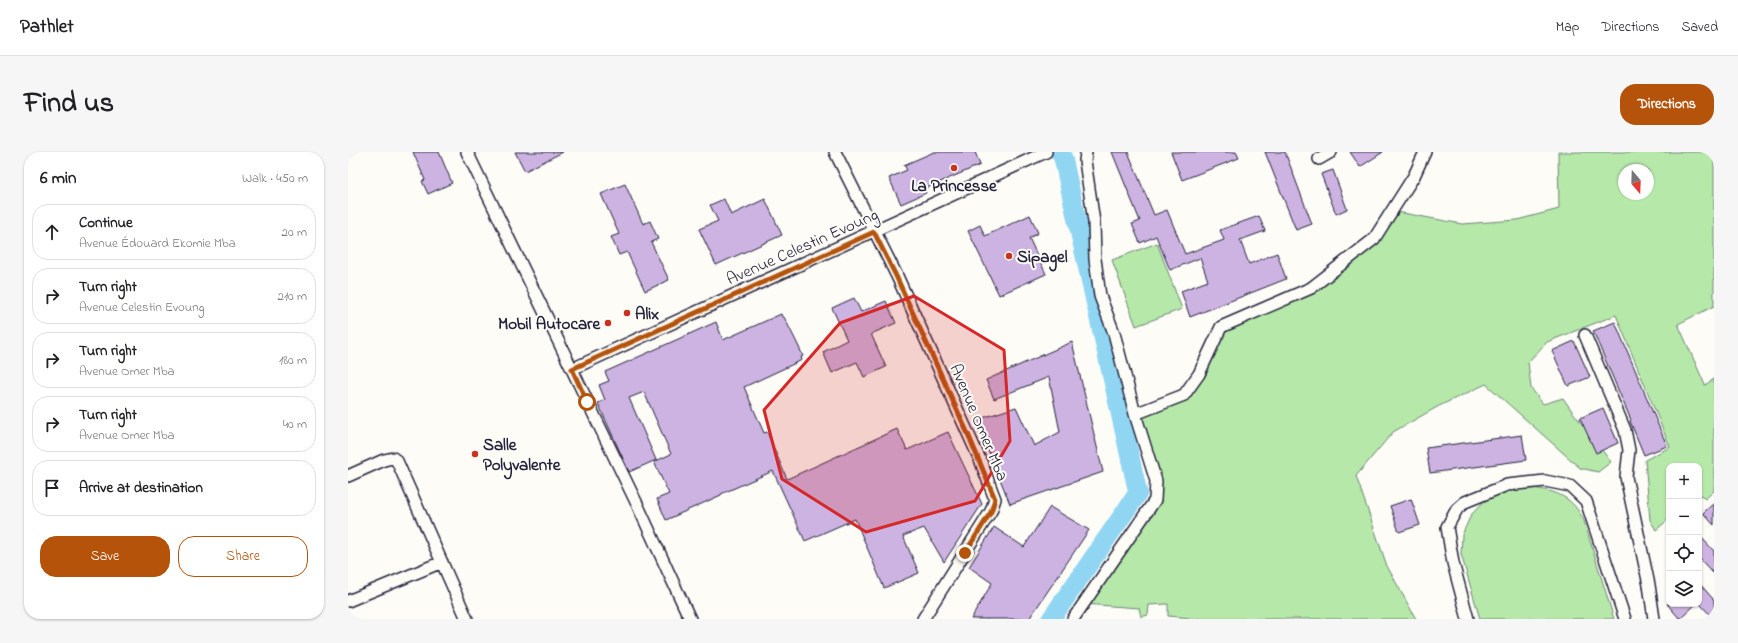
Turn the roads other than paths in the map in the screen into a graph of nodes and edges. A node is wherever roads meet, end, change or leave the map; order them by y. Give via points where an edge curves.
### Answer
1 (467, 152) edge
2 (835, 152) edge
3 (1046, 152) edge
4 (1086, 152) edge
5 (1331, 152) edge
6 (1425, 152) edge
7 (1319, 159) dead end
8 (874, 232) junction
9 (1586, 335) dead end
10 (572, 369) junction
11 (1135, 414) junction
12 (348, 476) edge
13 (442, 562) junction
14 (348, 601) edge
15 (468, 619) edge
16 (690, 619) edge
17 (923, 619) edge
18 (1073, 619) edge
19 (1468, 619) edge
20 (1625, 619) edge
21 (1654, 619) edge

1 - 10 street
2 - 8 street, Avenue Omer Mba
3 - 8 street, Avenue Celestin Evoung
4 - 11 street via 1100,296 1114,333
5 - 7 street
6 - 11 street via 1414,176 1374,239 1311,288 1221,328 1198,374 1184,395
8 - 10 street, Avenue Celestin Evoung
8 - 17 street, Avenue Omer Mba via 965,427 995,499 991,512
9 - 21 street via 1625,430 1628,450 1626,477
10 - 16 street
11 - 18 street via 1156,481 1155,500
12 - 13 street via 384,460 393,458 397,461
13 - 14 street
13 - 15 street
19 - 20 street via 1453,564 1447,527 1457,509 1465,502 1506,485 1545,481 1570,486 1586,501

